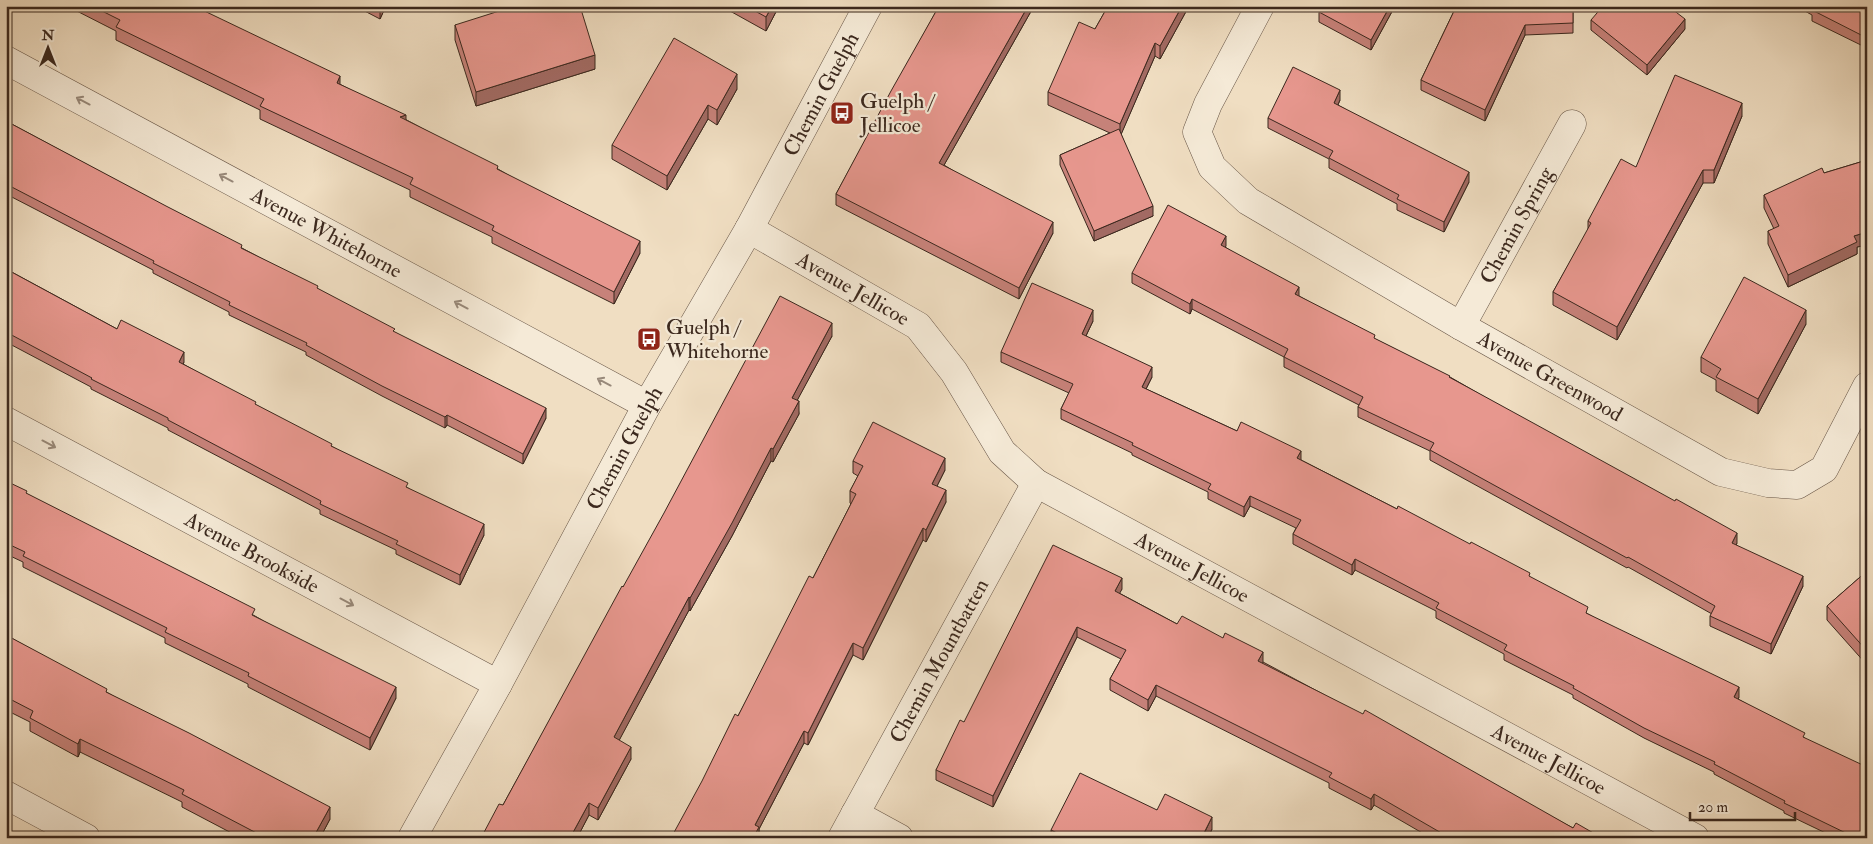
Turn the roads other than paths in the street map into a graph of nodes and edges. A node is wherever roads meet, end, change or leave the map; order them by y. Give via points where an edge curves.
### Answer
1 (868, 6) edge
2 (1260, 6) edge
3 (6, 60) edge
4 (1572, 124) dead end
5 (749, 229) junction
6 (1461, 326) junction
7 (1867, 386) edge
8 (647, 405) junction
9 (6, 421) edge
10 (1036, 483) junction
11 (498, 684) junction
12 (6, 795) edge
13 (855, 814) junction
14 (86, 838) edge
15 (412, 838) edge
16 (842, 838) edge
17 (899, 838) edge
18 (1695, 838) edge

1 - 5 street, Chemin Guelph
2 - 6 street, Avenue Greenwood via 1208,104 1197,132 1212,167 1248,201
8 -> 3 street, Avenue Whitehorne
4 - 6 street, Chemin Spring
5 - 8 street, Chemin Guelph
5 - 10 street, Avenue Jellicoe via 918,326 954,372 1002,452
6 - 7 street, Avenue Greenwood via 1721,472 1768,483 1797,484 1824,469
8 - 11 street, Chemin Guelph
9 -> 11 street, Avenue Brookside
10 - 13 street, Chemin Mountbatten
10 - 18 street, Avenue Jellicoe
11 - 15 street, Chemin Guelph
12 - 14 street
13 - 16 street, Chemin Mountbatten
13 - 17 street

